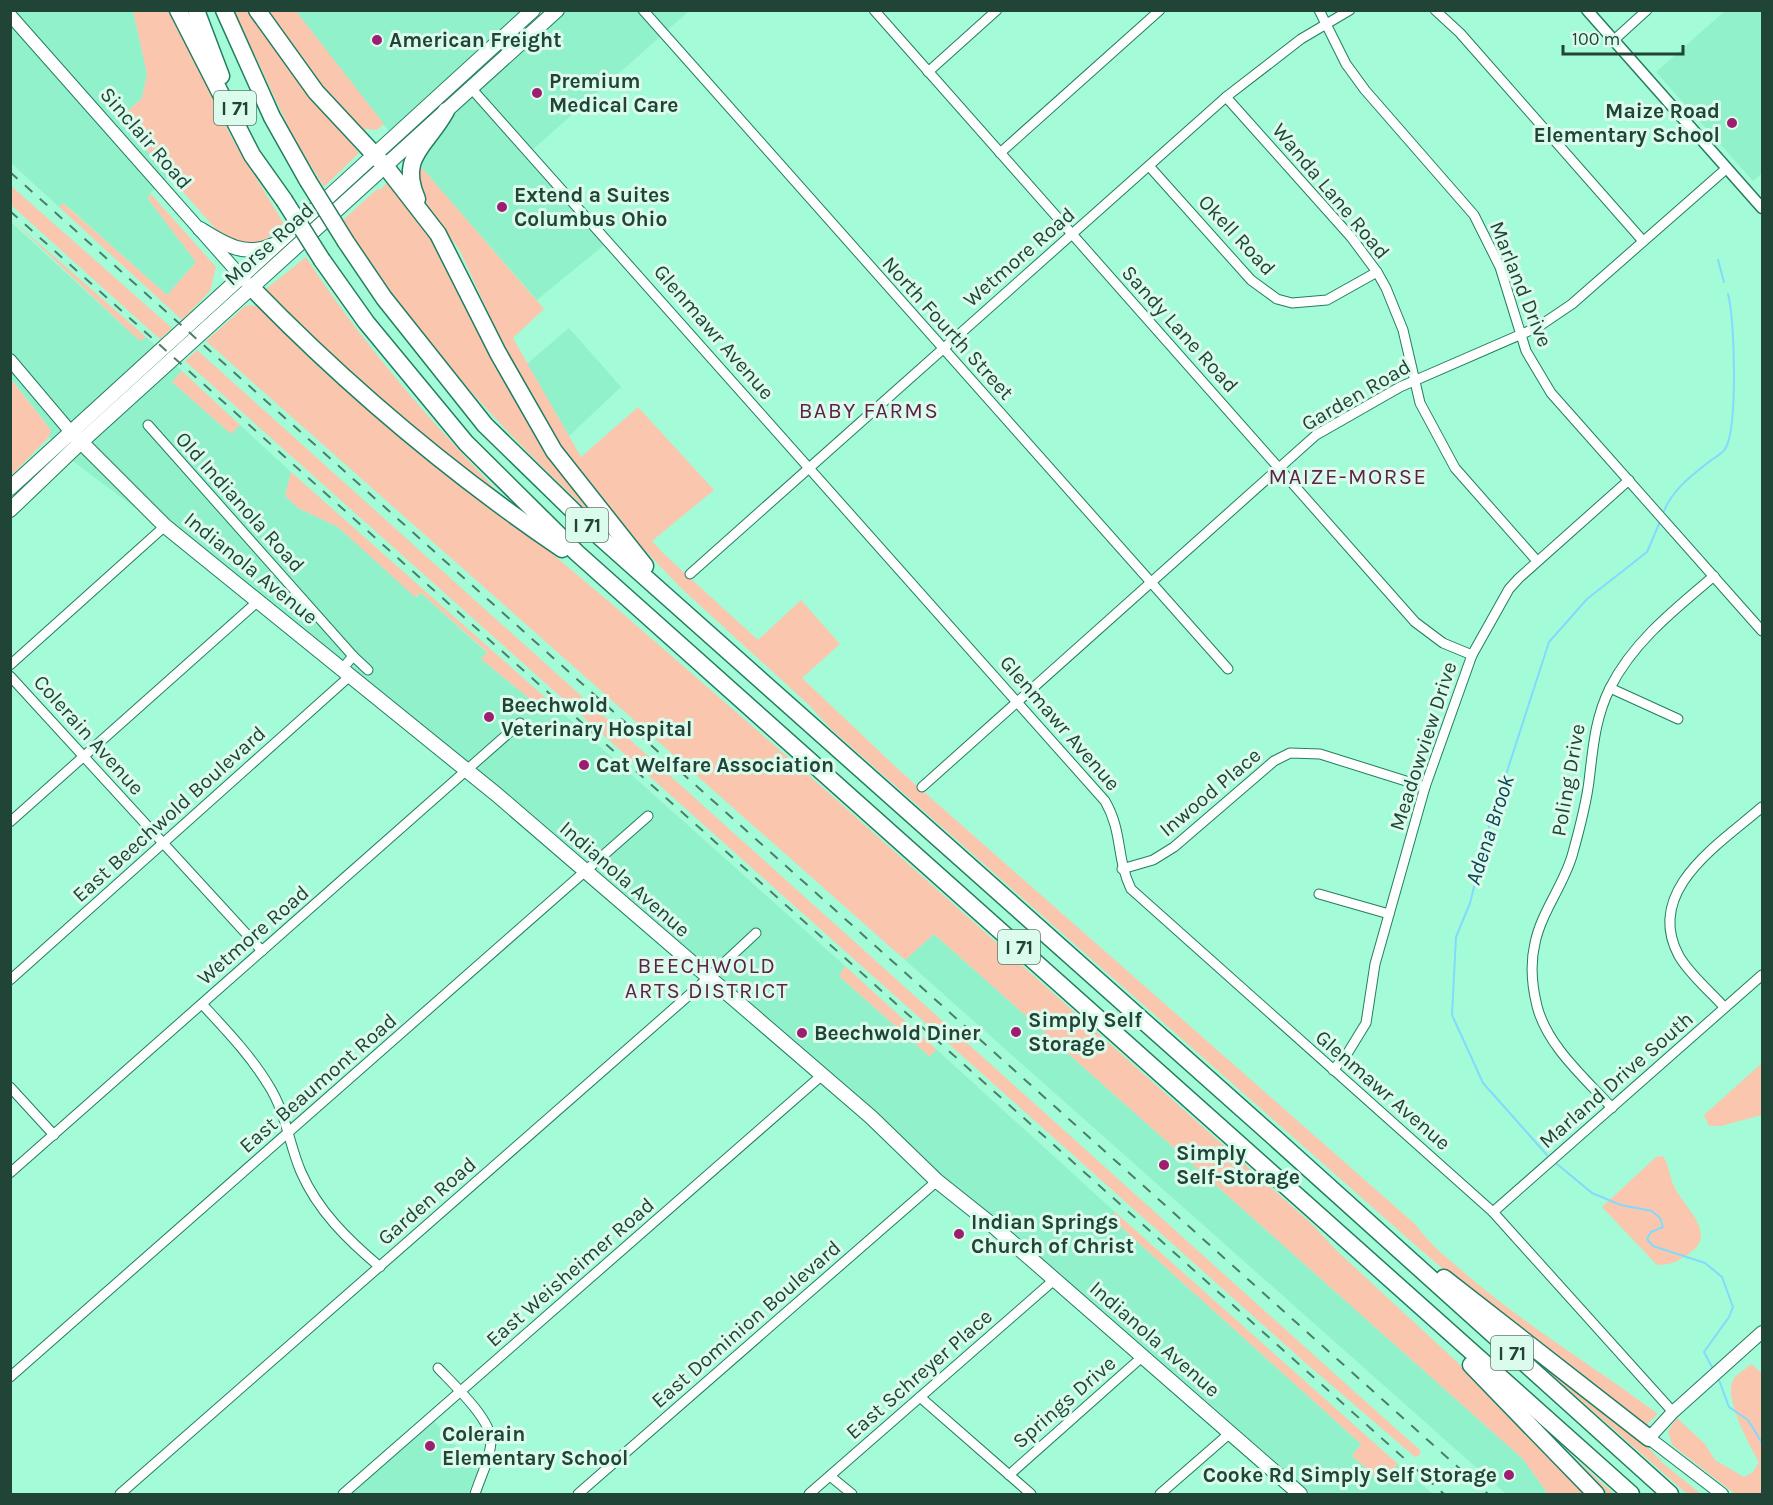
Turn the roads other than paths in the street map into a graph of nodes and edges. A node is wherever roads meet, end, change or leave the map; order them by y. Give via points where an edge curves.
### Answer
1 (178, 10) edge
2 (196, 10) edge
3 (224, 10) edge
4 (257, 10) edge
5 (533, 10) edge
6 (557, 10) edge
7 (643, 10) edge
8 (874, 10) edge
9 (997, 10) edge
10 (1160, 10) edge
11 (1319, 10) edge
12 (1350, 10) edge
13 (1435, 10) edge
14 (1587, 10) edge
15 (1647, 10) edge
16 (10, 15) edge
17 (1326, 25) junction
18 (510, 32) junction
19 (1614, 40) junction
20 (928, 72) junction
21 (471, 88) junction
22 (1226, 97) junction
23 (446, 111) junction
24 (1000, 153) junction
25 (380, 161) junction
26 (1149, 166) junction
27 (1727, 168) junction
28 (284, 200) junction
29 (418, 208) junction
30 (1762, 208) edge
31 (200, 229) junction
32 (1072, 234) junction
33 (283, 240) junction
34 (1643, 241) junction
35 (1377, 272) junction
36 (246, 282) junction
37 (1521, 334) junction
38 (944, 350) junction
39 (10, 360) edge
40 (1414, 381) junction
41 (148, 425) dead end
42 (70, 431) junction
43 (81, 442) junction
44 (810, 467) junction
45 (1279, 467) junction
46 (1629, 480) junction
47 (10, 488) edge
48 (10, 510) edge
49 (165, 526) junction
50 (1537, 561) junction
51 (690, 574) dead end
52 (1714, 576) junction
53 (608, 581) junction
54 (1150, 584) junction
55 (257, 602) junction
56 (693, 621) junction
57 (1762, 631) edge
58 (1472, 655) junction
59 (353, 656) junction
60 (10, 665) edge
61 (1228, 669) dead end
62 (368, 670) dead end
63 (347, 671) junction
64 (10, 676) edge
65 (1610, 688) junction
66 (1017, 701) junction
67 (1678, 719) dead end
68 (520, 723) dead end
69 (84, 757) junction
70 (468, 770) junction
71 (922, 787) dead end
72 (1425, 787) junction
73 (1762, 807) edge
74 (648, 816) dead end
75 (10, 822) edge
76 (163, 843) junction
77 (1122, 869) junction
78 (585, 872) junction
79 (1319, 894) dead end
80 (1389, 914) junction
81 (756, 933) dead end
82 (262, 951) junction
83 (1762, 975) edge
84 (708, 978) junction
85 (10, 980) edge
86 (202, 1004) junction
87 (1724, 1007) junction
88 (1333, 1070) junction
89 (821, 1076) junction
90 (10, 1087) edge
91 (1612, 1108) junction
92 (289, 1132) junction
93 (54, 1135) junction
94 (10, 1173) edge
95 (937, 1181) junction
96 (1354, 1210) junction
97 (1493, 1212) junction
98 (1361, 1253) junction
99 (380, 1267) junction
100 (1054, 1280) junction
101 (1762, 1332) edge
102 (1142, 1357) junction
103 (438, 1368) dead end
104 (10, 1377) edge
105 (460, 1392) junction
106 (920, 1397) junction
107 (1673, 1412) junction
108 (1230, 1433) junction
109 (1649, 1438) junction
110 (1008, 1475) junction
111 (830, 1476) junction
112 (120, 1494) edge
113 (343, 1494) edge
114 (475, 1494) edge
115 (578, 1494) edge
116 (809, 1494) edge
117 (852, 1494) edge
118 (1031, 1494) edge
119 (1161, 1494) edge
120 (1300, 1494) edge
121 (1596, 1494) edge
122 (1631, 1494) edge
123 (1670, 1494) edge
124 (1722, 1494) edge

1 - 28 highway via 252,155
2 - 28 highway, I 71 via 248,136
3 - 56 highway, I 71, bridge via 272,117 308,181 384,298 485,425
4 - 25 highway via 316,92
5 - 18 main road, Morse Road
6 - 21 main road, Morse Road
7 - 38 street, North Fourth Street
8 - 20 street, Sandy Lane Road
9 - 20 street
10 - 24 street
11 - 17 street, Marland Drive
12 - 17 street, Wetmore Road
13 - 34 street via 1460,33
14 - 19 street
15 - 19 street
16 - 31 main road, Sinclair Road
17 - 22 street, Wetmore Road via 1301,39
17 - 37 street, Marland Drive via 1365,90 1474,214 1500,267
18 - 21 main road via 471,79
18 - 25 main road, Morse Road
19 - 27 street
20 - 24 street, Sandy Lane Road
21 - 23 main road, Morse Road
21 - 44 street, Glenmawr Avenue
22 - 26 street, Wetmore Road
22 - 35 street, Wanda Lane Road via 1351,237
23 - 25 main road, Morse Road
23 - 29 highway via 410,165 409,183
24 - 32 street, Sandy Lane Road
25 - 29 highway
25 - 33 main road, Morse Road
25 - 36 main road, Morse Road
26 - 32 street, Wetmore Road
26 - 35 street, Okell Road via 1251,280 1277,299 1292,303 1327,300
27 - 30 street
27 - 34 street, Garden Road
28 - 53 highway, I 71, bridge via 366,322 466,443
29 - 56 highway via 438,234 498,353 554,451
31 - 33 main road via 242,251 262,250
31 - 36 main road, Sinclair Road
32 - 38 street, Wetmore Road via 989,305
32 - 45 street, Sandy Lane Road
33 - 36 main road, Morse Road
34 - 37 street, Garden Road via 1572,304
35 - 40 street, Wanda Lane Road via 1402,330
36 - 42 main road, Morse Road
36 - 43 main road, Morse Road
36 - 53 highway via 310,348 387,417 519,519
37 - 40 street, Garden Road
37 - 46 street, Marland Drive via 1526,351 1551,393
38 - 44 street, Wetmore Road
38 - 54 street, North Fourth Street
39 - 42 main road, Indianola Avenue
40 - 45 street, Garden Road via 1316,435
40 - 50 street, Wanda Lane Road via 1420,403 1455,468
41 - 59 street, Old Indianola Road
42 - 43 main road, Indianola Avenue
42 - 47 main road, Morse Road
43 - 48 main road, Morse Road
43 - 49 main road, Indianola Avenue
44 - 51 street, Wetmore Road
44 - 66 street, Glenmawr Avenue
45 - 54 street, Garden Road
45 - 58 street, Sandy Lane Road via 1425,632
46 - 50 street, Meadowview Drive
46 - 52 street, Marland Drive
49 - 55 main road, Indianola Avenue
49 - 60 street
50 - 58 street, Meadowview Drive via 1509,589
52 - 57 street, Marland Drive
52 - 65 street, Poling Drive via 1652,630
53 - 98 highway, I 71
54 - 61 street, North Fourth Street
54 - 66 street, Garden Road
55 - 63 main road, Indianola Avenue
55 - 69 street
56 - 96 highway, I 71
58 - 72 street, Meadowview Drive
59 - 62 street, Old Indianola Road
59 - 63 street
63 - 70 main road, Indianola Avenue
63 - 76 street, East Beechwold Boulevard
64 - 69 street, Colerain Avenue
65 - 67 street
65 - 91 street, Poling Drive via 1599,712 1592,744 1577,839 1535,941 1532,960 1538,1010 1550,1034
66 - 71 street, Garden Road
66 - 77 street, Glenmawr Avenue via 1105,801 1116,820
68 - 70 street, Wetmore Road
69 - 75 street
69 - 76 street, Colerain Avenue
70 - 78 main road, Indianola Avenue
70 - 82 street, Wetmore Road
72 - 77 street, Inwood Place via 1320,754 1290,753 1274,761 1174,847 1153,860
72 - 80 street, Meadowview Drive
73 - 87 street via 1693,867 1676,892 1673,905 1670,923 1679,956
74 - 78 street, East Beaumont Road
76 - 82 street, Colerain Avenue
76 - 85 street, East Beechwold Boulevard
77 - 88 street, Glenmawr Avenue via 1131,890 1143,902
78 - 84 main road, Indianola Avenue
78 - 92 street, East Beaumont Road
79 - 80 street
80 - 88 street, Meadowview Drive via 1375,964 1366,1023
81 - 84 street, Garden Road
82 - 86 street, Wetmore Road
83 - 87 street, Marland Drive South
84 - 89 main road, Indianola Avenue
84 - 99 street, Garden Road
86 - 92 street via 270,1087
86 - 93 street, Wetmore Road
87 - 91 street, Marland Drive South
88 - 97 street, Glenmawr Avenue
89 - 95 main road, Indianola Avenue via 871,1117
89 - 105 street, East Weisheimer Road
90 - 93 street
91 - 97 street, Marland Drive South
92 - 99 street via 321,1211
92 - 104 street, East Beaumont Road
93 - 94 street, Wetmore Road
95 - 100 main road, Indianola Avenue
95 - 115 street, East Dominion Boulevard
96 - 109 highway
96 - 123 highway, I 71
97 - 107 street, Glenmawr Avenue
98 - 121 highway
98 - 122 highway, I 71
99 - 112 street, Garden Road
100 - 102 main road, Indianola Avenue
100 - 106 street, East Schreyer Place
101 - 107 main road
102 - 108 main road, Indianola Avenue
102 - 110 street, Springs Drive
103 - 105 street
105 - 113 street, East Weisheimer Road
105 - 114 street via 490,1437
106 - 110 street
106 - 111 street, East Schreyer Place
107 - 109 main road
108 - 119 street
108 - 120 main road, Indianola Avenue
109 - 124 main road
110 - 118 street
111 - 116 street, East Schreyer Place
111 - 117 street

